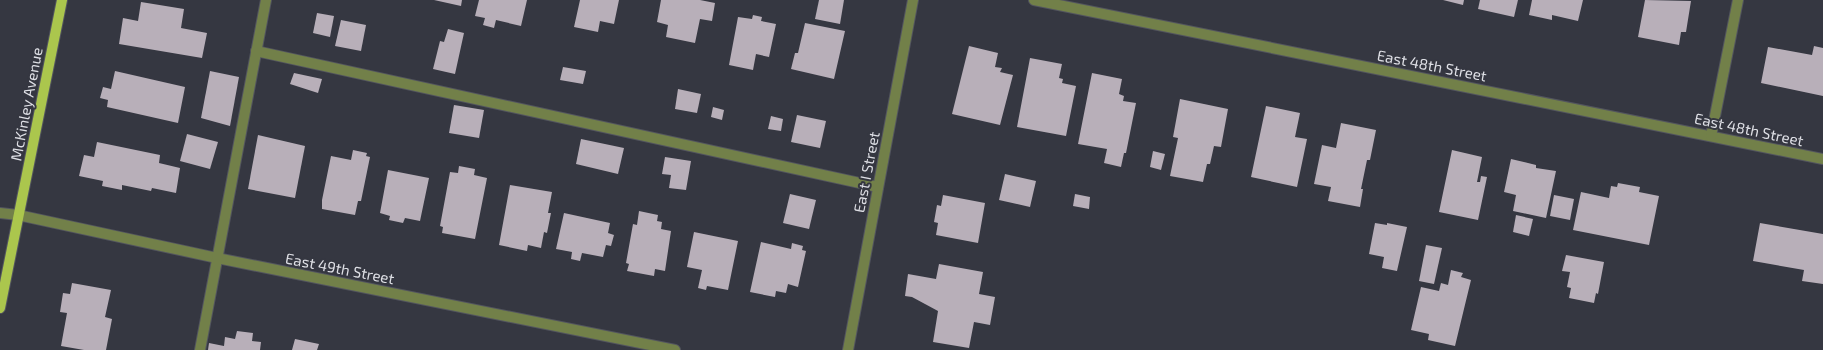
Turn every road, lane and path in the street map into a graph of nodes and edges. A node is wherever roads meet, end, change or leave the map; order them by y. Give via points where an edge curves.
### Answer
1 (62, 0) edge
2 (266, 0) edge
3 (913, 0) edge
4 (1034, 0) edge
5 (1738, 0) edge
6 (256, 51) junction
7 (1711, 136) junction
8 (1823, 159) edge
9 (878, 188) junction
10 (0, 214) edge
11 (18, 216) junction
12 (217, 258) junction
13 (0, 308) edge
14 (200, 350) edge
15 (675, 350) edge
16 (848, 350) edge

1 - 11 main road, McKinley Avenue
2 - 6 street
3 - 9 street, East I Street
4 - 7 street, East 48th Street
5 - 7 street
6 - 9 street
6 - 12 street
7 - 8 street, East 48th Street
9 - 16 street, East I Street
10 - 11 street, East 49th Street
11 - 12 street, East 49th Street
11 - 13 main road, McKinley Avenue
12 - 14 street
12 - 15 street, East 49th Street

